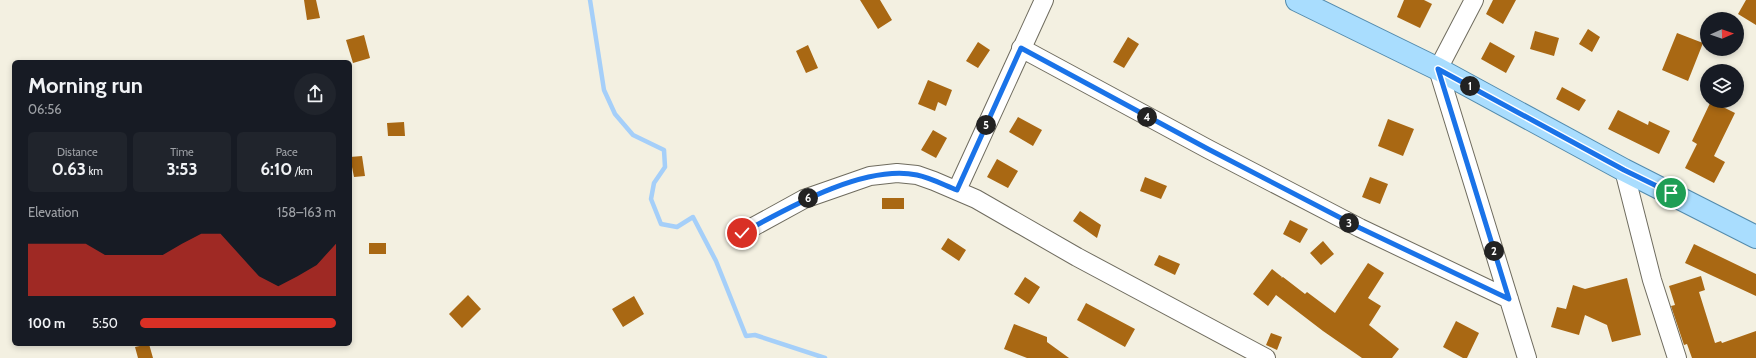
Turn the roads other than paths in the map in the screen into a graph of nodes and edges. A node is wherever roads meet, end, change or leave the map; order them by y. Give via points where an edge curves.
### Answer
1 (1044, 0) edge
2 (1298, 0) edge
3 (1474, 0) edge
4 (1021, 48) junction
5 (1438, 69) junction
6 (1624, 170) junction
7 (957, 190) junction
8 (742, 233) dead end
9 (1756, 237) edge
10 (1509, 299) junction
11 (1266, 358) edge
12 (1527, 358) edge
13 (1677, 358) edge

1 - 4 street
2 - 5 main road
3 - 5 street
4 - 7 street
4 - 10 street via 1360,228
5 - 6 main road
5 - 10 street
6 - 9 main road
6 - 13 street via 1652,280
7 - 8 street via 917,175 897,173 870,176 804,199
7 - 11 street
10 - 12 street

